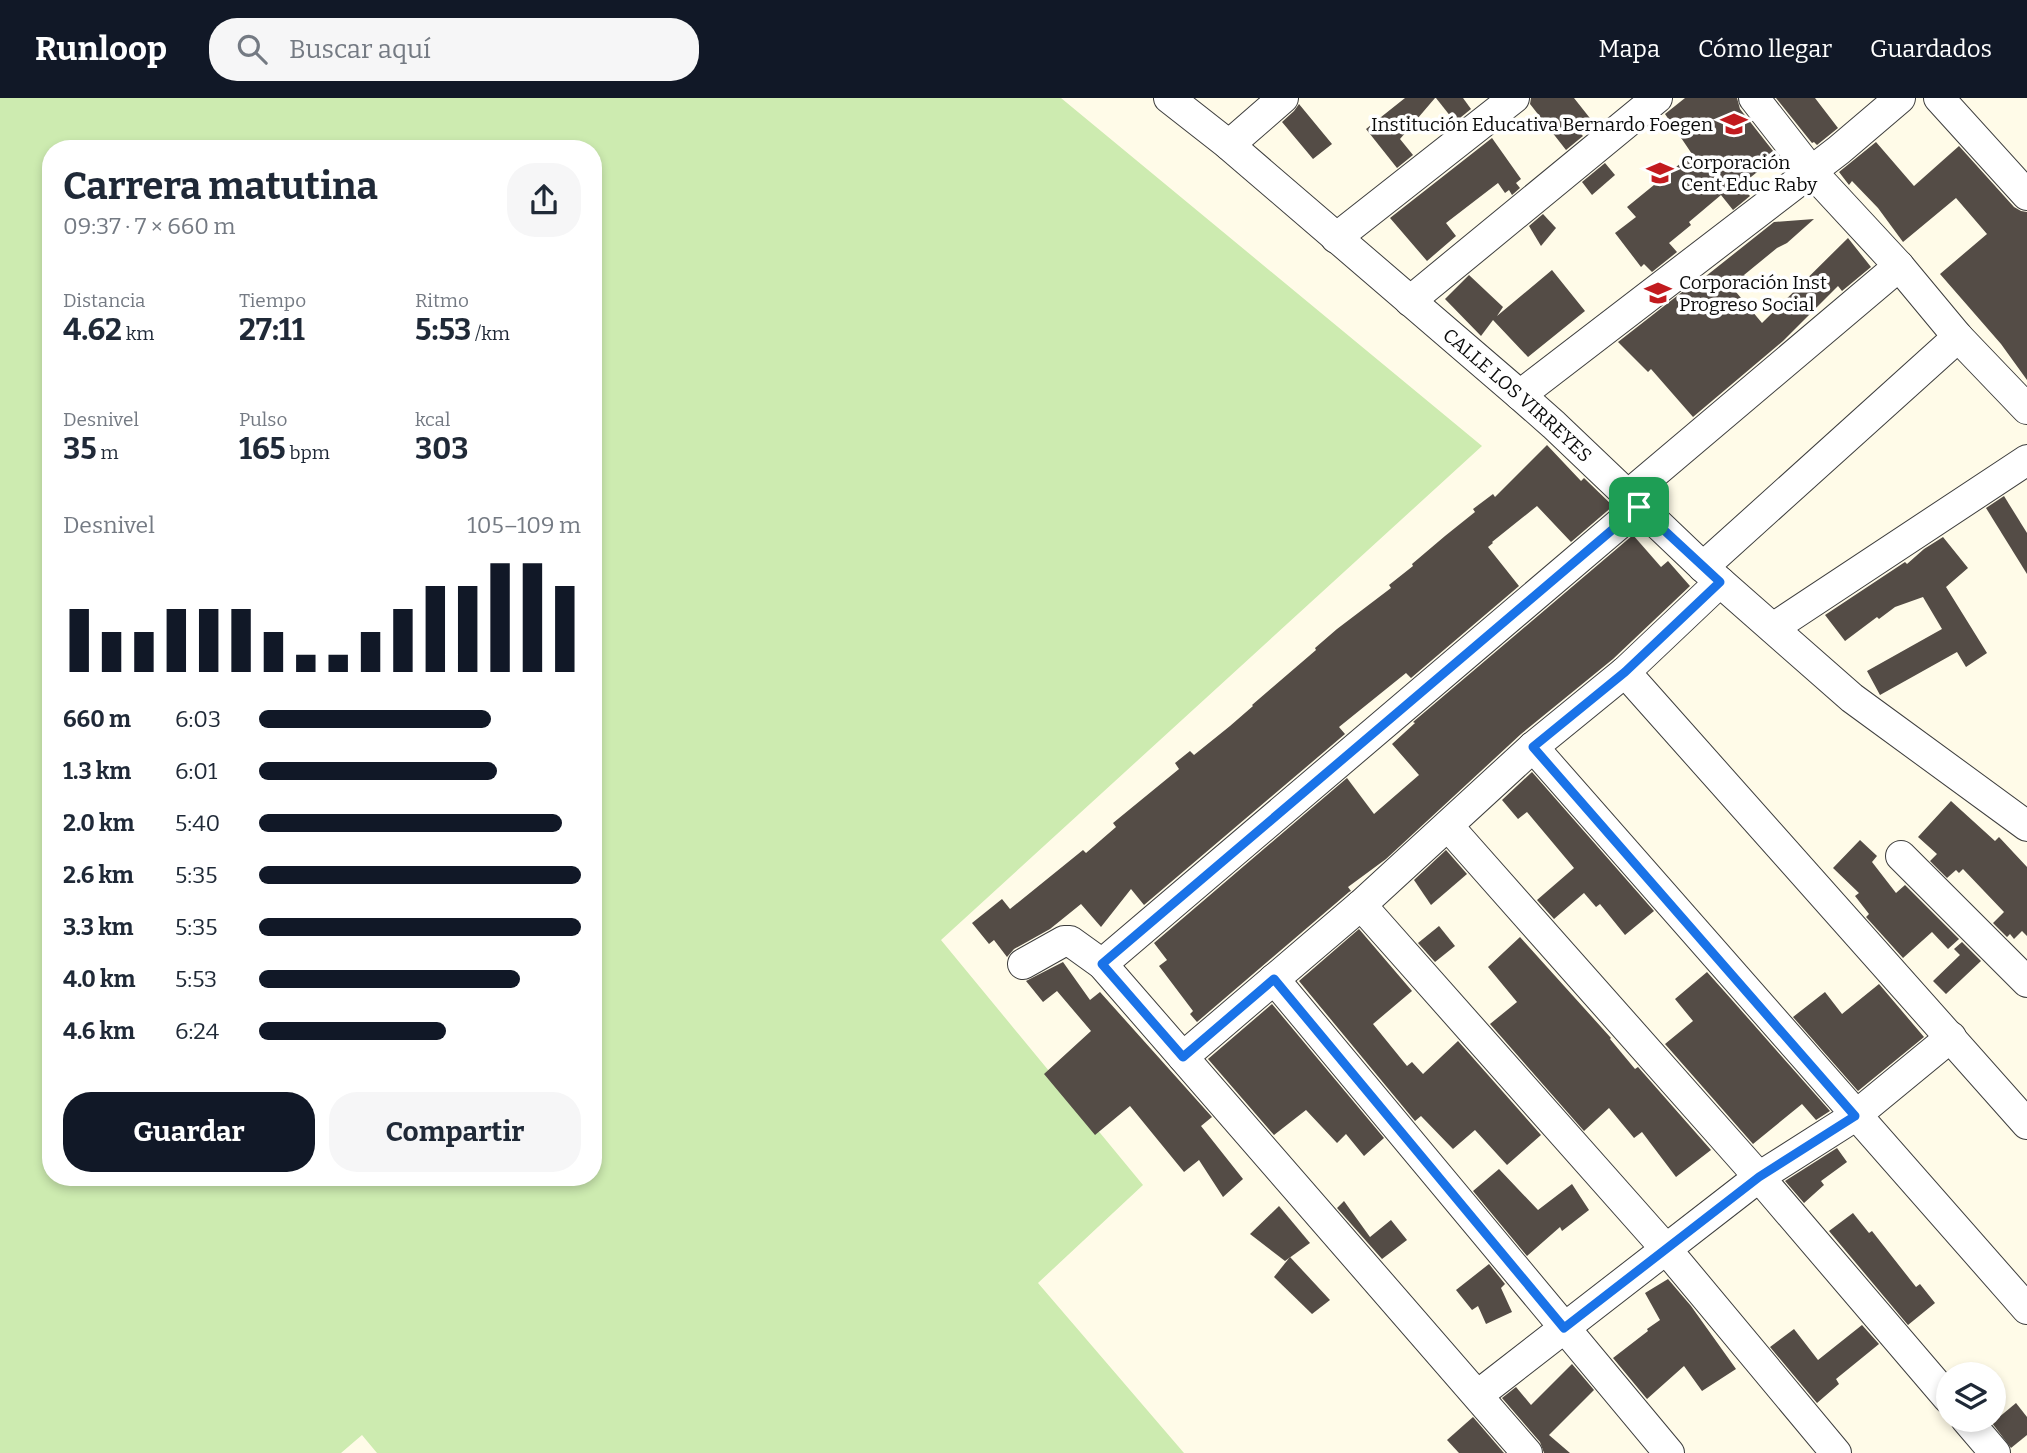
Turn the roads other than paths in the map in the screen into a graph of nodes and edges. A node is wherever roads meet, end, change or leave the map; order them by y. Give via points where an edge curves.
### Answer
1 (1169, 98) edge
2 (1283, 98) edge
3 (1514, 98) edge
4 (1657, 98) edge
5 (1754, 98) edge
6 (1900, 98) edge
7 (1939, 98) edge
8 (1229, 145) junction
9 (1811, 172) junction
10 (2027, 195) edge
11 (1336, 238) junction
12 (1899, 266) junction
13 (1410, 301) junction
14 (1958, 337) junction
15 (1520, 395) junction
16 (2027, 409) edge
17 (2027, 460) edge
18 (1633, 501) junction
19 (1711, 575) junction
20 (1773, 628) junction
21 (1625, 672) junction
22 (1533, 747) junction
23 (1448, 826) junction
24 (2027, 826) edge
25 (1900, 856) dead end
26 (1361, 905) junction
27 (1023, 964) dead end
28 (1102, 964) junction
29 (1274, 979) junction
30 (2027, 982) edge
31 (1951, 1037) junction
32 (1183, 1057) junction
33 (1855, 1116) junction
34 (2027, 1124) edge
35 (1759, 1177) junction
36 (1665, 1250) junction
37 (2027, 1310) edge
38 (1564, 1328) junction
39 (1936, 1384) edge
40 (1478, 1395) junction
41 (1977, 1432) edge
42 (1527, 1453) edge
43 (1669, 1453) edge
44 (1836, 1453) edge
45 (1995, 1453) edge

1 - 8 street, CALLE LOS VIRREYES
2 - 8 street
3 - 11 street
4 - 13 street
5 - 9 street
6 - 9 street
7 - 10 street
8 - 11 street, CALLE LOS VIRREYES
9 - 12 street
9 - 15 street
11 - 13 street, CALLE LOS VIRREYES
12 - 14 street
12 - 18 street
13 - 15 street, CALLE LOS VIRREYES
14 - 16 street
14 - 19 street
15 - 18 street, CALLE LOS VIRREYES
17 - 20 street
18 - 19 street, CALLE LOS VIRREYES
18 - 28 street
19 - 20 street, CALLE LOS VIRREYES
19 - 21 street
20 - 24 street, CALLE LOS VIRREYES via 1852,698
21 - 22 street
21 - 31 street
22 - 23 street
22 - 33 street
23 - 26 street
23 - 35 street
25 - 30 street
26 - 29 street
26 - 36 street
27 - 28 street via 1064,941
28 - 32 street
29 - 32 street
29 - 38 street
31 - 33 street
31 - 34 street
32 - 40 street
33 - 35 street
33 - 37 street
35 - 36 street
35 - 39 street
36 - 38 street
36 - 44 street
38 - 40 street
38 - 43 street
40 - 42 street
41 - 45 street

